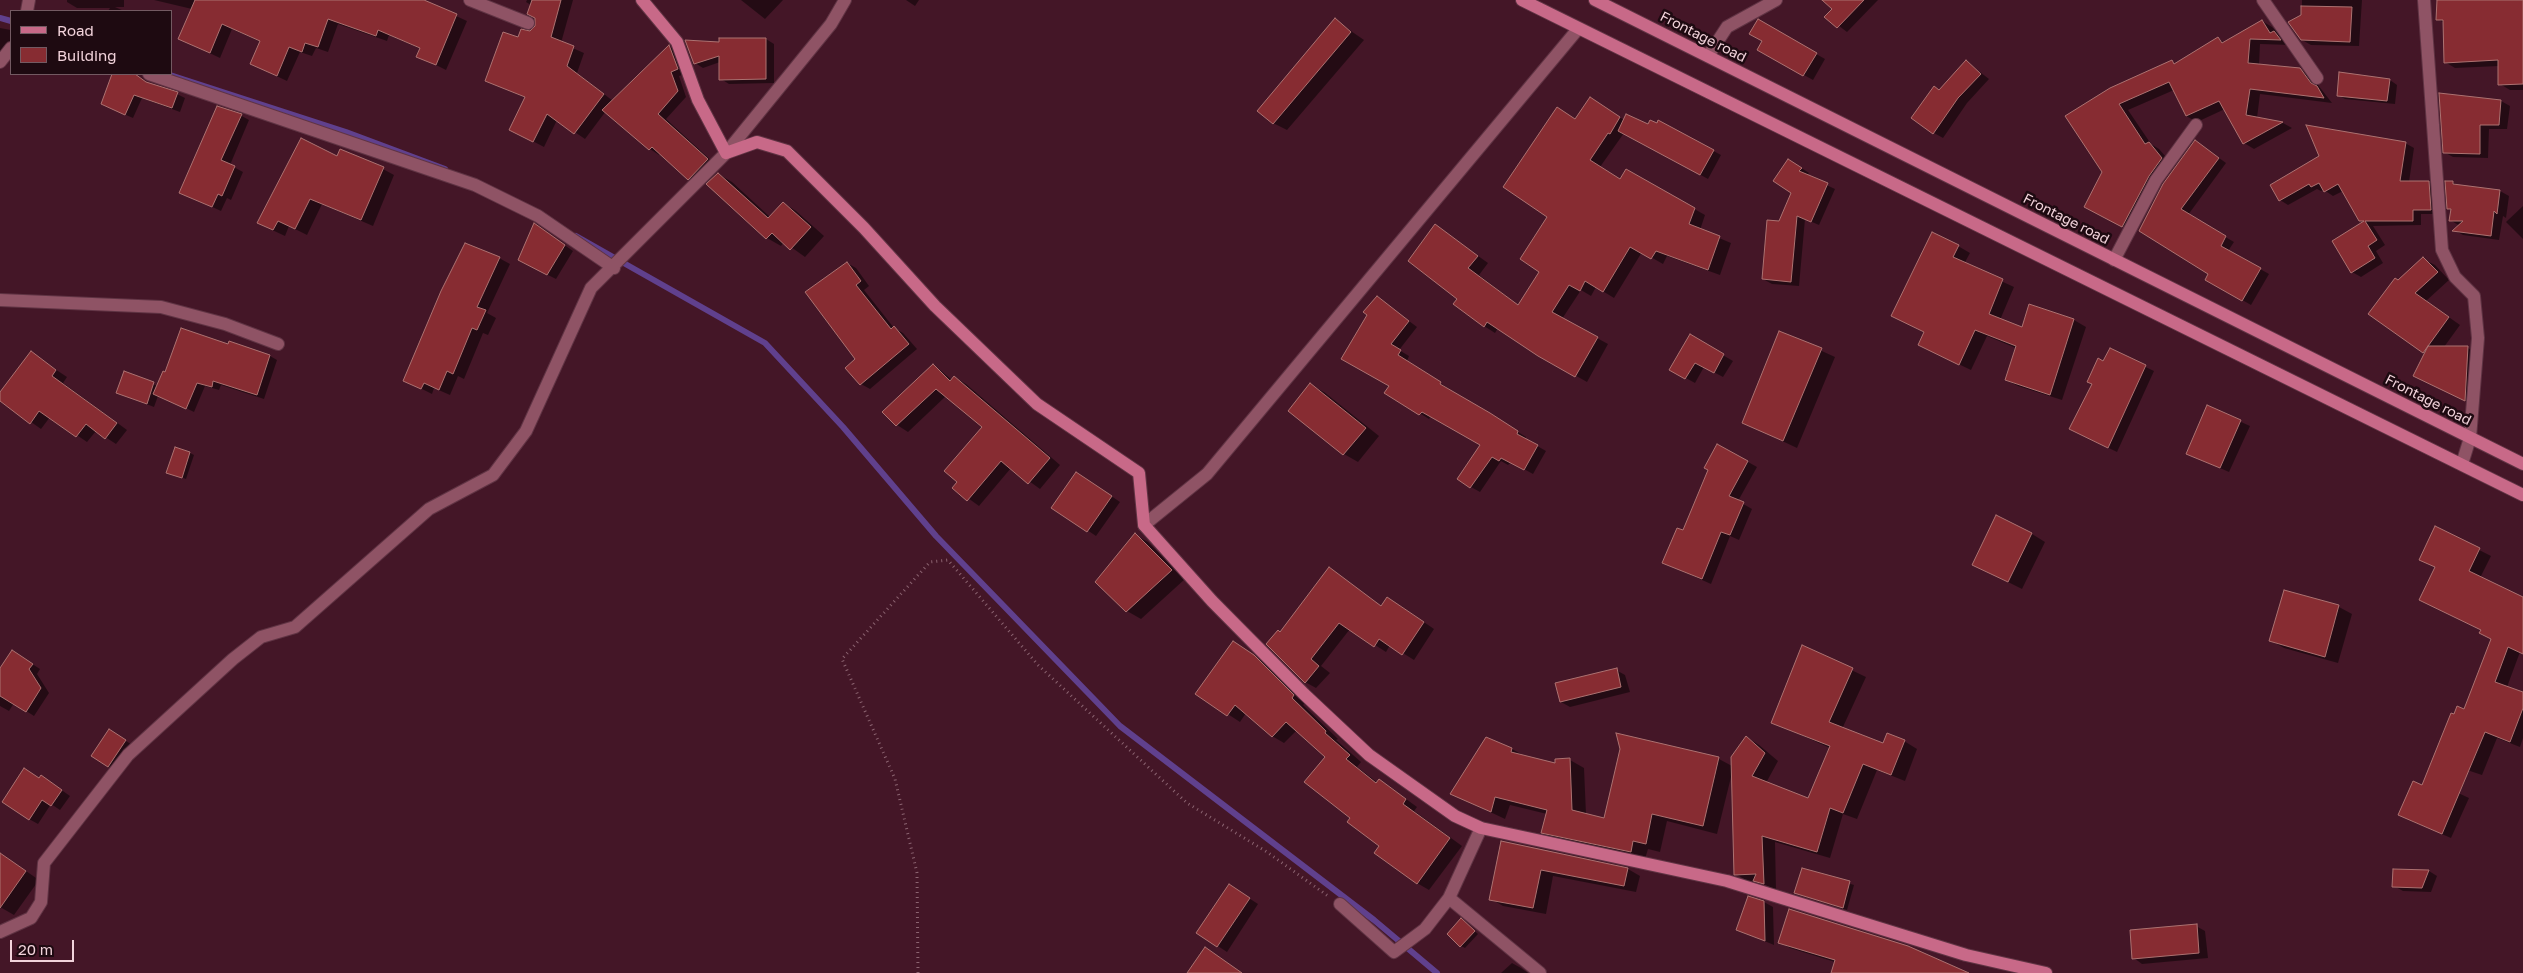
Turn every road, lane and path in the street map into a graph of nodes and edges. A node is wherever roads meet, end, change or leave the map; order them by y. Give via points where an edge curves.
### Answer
1 (470, 0) edge
2 (642, 0) edge
3 (845, 0) edge
4 (1522, 0) edge
5 (1595, 0) edge
6 (1776, 0) edge
7 (2263, 0) edge
8 (2424, 0) edge
9 (528, 23) dead end
10 (1578, 29) junction
11 (10, 49) edge
12 (1708, 56) junction
13 (0, 62) edge
14 (152, 75) edge
15 (2317, 78) dead end
16 (2196, 125) dead end
17 (726, 153) junction
18 (2114, 260) junction
19 (614, 268) junction
20 (0, 300) edge
21 (278, 344) dead end
22 (2470, 438) junction
23 (2462, 464) junction
24 (2523, 464) edge
25 (2523, 494) edge
26 (1144, 525) junction
27 (1481, 828) junction
28 (1449, 898) junction
29 (1340, 904) joint
30 (0, 932) edge
31 (918, 973) edge
32 (1540, 973) edge
33 (2046, 973) edge

1 - 9 street
2 - 17 main road via 677,42 698,100
3 - 17 street via 831,24
4 - 10 main road
5 - 12 main road, Frontage road
6 - 12 street via 1727,27
7 - 15 street
8 - 22 street via 2442,250 2456,277 2474,296 2478,338
10 - 23 main road
10 - 26 street via 1207,474
11 - 13 street
12 - 18 main road, Frontage road
14 - 19 street via 476,185 538,216
16 - 18 street via 2156,180
17 - 19 street
17 - 26 main road via 757,142 787,151 864,228 935,306 1037,404 1139,473
18 - 22 main road, Frontage road
19 - 30 street via 591,288 526,431 493,475 429,510 295,627 261,637 128,755 44,863 41,902 32,918
20 - 21 street via 161,307 225,324
22 - 23 street
22 - 24 main road, Frontage road
23 - 25 main road
26 - 27 main road via 1212,601 1370,755 1455,816
27 - 28 street
27 - 33 main road via 1727,881 1966,956
28 - 29 street via 1425,929 1394,952
28 - 32 street
29 - 31 path via 1267,852 1187,803 1038,665 948,560 930,562 842,659 895,779 917,873

